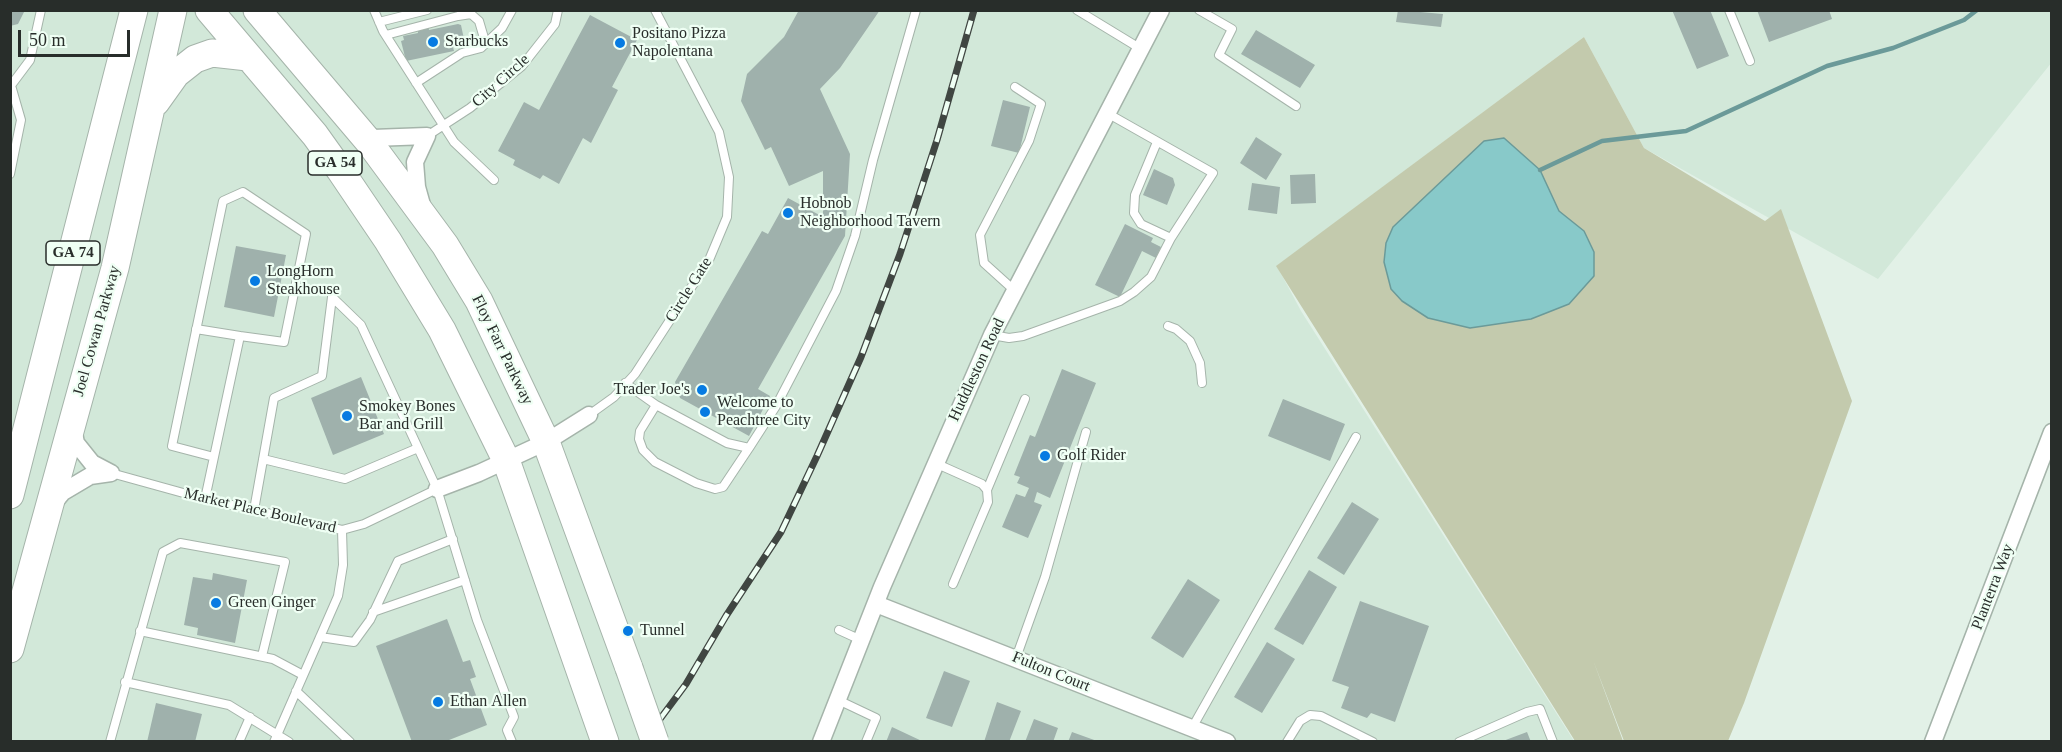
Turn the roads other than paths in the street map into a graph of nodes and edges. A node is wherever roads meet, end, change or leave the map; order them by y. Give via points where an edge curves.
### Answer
1 (41, 10) edge
2 (134, 10) edge
3 (173, 10) edge
4 (209, 10) edge
5 (257, 10) edge
6 (374, 10) edge
7 (427, 10) edge
8 (512, 10) edge
9 (558, 10) edge
10 (655, 10) edge
11 (916, 10) edge
12 (1077, 10) edge
13 (1161, 10) edge
14 (1199, 10) edge
15 (1729, 10) edge
16 (1088, 13) edge
17 (379, 22) junction
18 (386, 35) junction
19 (484, 45) junction
20 (1141, 49) junction
21 (248, 57) junction
22 (1750, 61) dead end
23 (11, 83) edge
24 (416, 83) junction
25 (1015, 87) dead end
26 (1296, 106) dead end
27 (152, 107) junction
28 (1107, 113) junction
29 (350, 119) junction
30 (444, 127) junction
31 (427, 136) junction
32 (1157, 142) junction
33 (10, 174) edge
34 (494, 180) dead end
35 (426, 218) junction
36 (1171, 238) junction
37 (1015, 291) junction
38 (1168, 326) dead end
39 (196, 328) junction
40 (992, 335) junction
41 (240, 336) junction
42 (625, 383) junction
43 (1202, 383) dead end
44 (1024, 399) dead end
45 (656, 405) junction
46 (589, 415) joint
47 (71, 422) junction
48 (1086, 432) dead end
49 (2052, 432) edge
50 (1356, 437) dead end
51 (546, 442) junction
52 (418, 448) junction
53 (749, 448) junction
54 (16, 452) edge
55 (214, 457) junction
56 (263, 459) junction
57 (506, 460) junction
58 (934, 463) junction
59 (111, 474) junction
60 (437, 489) junction
61 (987, 489) junction
62 (10, 495) edge
63 (205, 499) junction
64 (254, 510) junction
65 (47, 511) junction
66 (342, 530) junction
67 (453, 539) junction
68 (465, 580) junction
69 (953, 584) dead end
70 (876, 604) junction
71 (373, 612) junction
72 (839, 630) dead end
73 (140, 631) junction
74 (320, 637) junction
75 (861, 640) junction
76 (10, 649) edge
77 (262, 656) junction
78 (1016, 658) junction
79 (303, 675) junction
80 (125, 682) junction
81 (296, 691) junction
82 (838, 700) junction
83 (250, 717) junction
84 (1192, 728) junction
85 (275, 738) edge
86 (110, 741) edge
87 (239, 741) edge
88 (289, 741) edge
89 (350, 741) edge
90 (512, 741) edge
91 (605, 741) edge
92 (655, 741) edge
93 (821, 741) edge
94 (866, 741) edge
95 (1227, 741) edge
96 (1287, 741) edge
97 (1373, 741) edge
98 (1459, 741) edge
99 (1553, 741) edge
100 (1933, 741) edge

1 - 23 lane via 30,60
2 - 54 main road, GA 74
3 - 27 main road, Joel Cowan Parkway / GA 74
4 - 21 main road, GA 54
5 - 29 main road, Floy Farr Parkway / GA 54
6 - 17 lane
7 - 17 lane
8 - 19 lane via 502,28
9 - 30 lane, City Circle via 555,24 522,66
10 - 42 lane, Circle Gate via 719,132 729,177 727,217 710,260 635,374
11 - 53 lane via 855,236 836,291 776,406
12 - 16 lane
13 - 20 street, Huddleston Road
14 - 26 lane via 1232,29 1219,55
15 - 22 lane
16 - 20 lane
17 - 18 lane
18 - 19 lane via 471,14 479,21
18 - 24 lane
19 - 24 lane via 462,53
20 - 28 street, Huddleston Road
21 - 27 main road via 212,53 195,59 176,74
21 - 57 main road, GA 54 via 315,135 388,241 442,330
23 - 33 lane via 21,120
24 - 30 lane
25 - 37 lane via 1041,104 1029,141 980,236 984,263
27 - 47 main road, Joel Cowan Parkway / GA 74 via 115,268
28 - 32 lane
28 - 37 street, Huddleston Road
29 - 31 street, City Circle via 373,138
29 - 35 main road, Floy Farr Parkway / GA 54
30 - 31 lane, City Circle
30 - 34 lane via 454,142
31 - 35 street via 415,162
32 - 36 lane via 1136,195 1134,213 1141,224
32 - 36 lane via 1213,173
35 - 51 main road, Floy Farr Parkway / GA 54 via 479,301
36 - 40 lane via 1151,277 1120,301 1023,336
37 - 40 street, Huddleston Road
38 - 43 lane via 1190,341 1200,363
39 - 41 lane
39 - 41 lane via 224,201 243,192 306,234 284,342
39 - 55 lane via 172,446
40 - 58 street, Huddleston Road
41 - 55 lane
42 - 45 lane
42 - 46 lane, Circle Gate via 614,397
44 - 61 lane
45 - 53 lane via 727,443
45 - 53 lane via 640,431 643,450 655,462 696,483 715,489 723,487
46 - 51 street, Market Place Boulevard
47 - 59 street, Market Place Boulevard via 76,443 92,463
47 - 65 main road, Joel Cowan Parkway / GA 74
48 - 78 lane via 1045,577
49 - 100 street, Planterra Way
50 - 84 lane
51 - 57 street, Market Place Boulevard
51 - 92 main road, Floy Farr Parkway / GA 54, bridge
52 - 56 lane via 345,478
52 - 56 lane via 361,325 332,297 322,376 274,398
52 - 60 lane
54 - 62 main road, GA 74
55 - 63 lane
56 - 64 lane
57 - 60 street, Market Place Boulevard
57 - 91 main road, GA 54
58 - 61 lane
58 - 70 street, Huddleston Road
59 - 63 lane, Market Place Boulevard
59 - 65 street, Market Place Boulevard via 90,476 63,492
60 - 66 lane, Market Place Boulevard via 364,524
60 - 67 lane
61 - 69 lane via 988,502
63 - 64 lane, Market Place Boulevard
64 - 66 lane, Market Place Boulevard
65 - 76 main road, Joel Cowan Parkway / GA 74
66 - 74 lane via 343,565 338,596
67 - 68 lane
67 - 71 lane via 398,561
68 - 71 lane
68 - 90 lane via 514,717 507,730
70 - 75 street, Huddleston Road
70 - 78 street, Fulton Court
71 - 74 lane via 354,642
72 - 75 lane
73 - 77 lane
73 - 77 lane via 163,552 180,543 285,562
73 - 80 lane
74 - 79 lane
75 - 82 street, Huddleston Road
77 - 79 lane
78 - 84 street, Fulton Court
79 - 81 lane
80 - 83 lane via 229,705
80 - 86 lane
81 - 85 lane
81 - 89 lane
82 - 93 street, Huddleston Road
82 - 94 lane via 876,718
83 - 85 lane
83 - 87 lane
84 - 95 street, Fulton Court
85 - 88 lane
96 - 97 lane via 1300,721 1310,715 1321,716
98 - 99 lane via 1540,709

